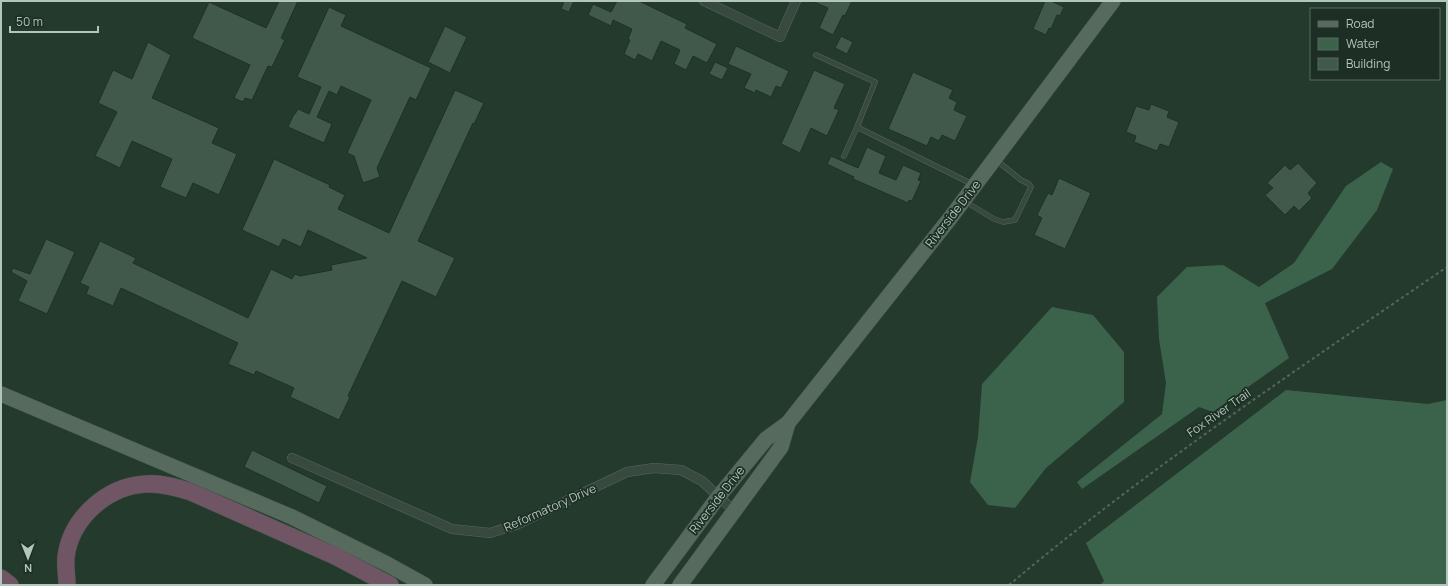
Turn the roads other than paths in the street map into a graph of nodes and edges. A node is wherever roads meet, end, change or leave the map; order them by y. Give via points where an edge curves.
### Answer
1 (704, 1) edge
2 (796, 1) edge
3 (1113, 1) edge
4 (816, 55) dead end
5 (857, 127) junction
6 (844, 156) dead end
7 (995, 158) junction
8 (975, 185) junction
9 (963, 200) junction
10 (1, 394) edge
11 (788, 423) junction
12 (292, 458) dead end
13 (718, 496) junction
14 (734, 511) junction
15 (1, 578) edge
16 (10, 585) edge
17 (67, 585) edge
18 (390, 585) edge
19 (425, 585) edge
20 (652, 585) edge
21 (680, 585) edge

1 - 2 street via 780,36
3 - 7 main road, Riverside Drive
4 - 5 lane via 875,82
5 - 6 lane
5 - 8 lane
7 - 8 main road, Riverside Drive
7 - 9 lane via 1031,187 1015,220 1003,222 994,219
8 - 9 main road, Riverside Drive
9 - 11 main road, Riverside Drive
10 - 19 main road via 292,516
11 - 13 main road, Riverside Drive via 766,439
11 - 14 main road, Riverside Drive via 781,447
12 - 13 street, Reformatory Drive via 452,529 470,532 490,533 516,525 627,472 654,468 681,470 702,481
13 - 14 street, Reformatory Drive
13 - 20 main road, Riverside Drive
14 - 21 main road, Riverside Drive
15 - 16 highway
17 - 18 highway via 66,558 69,544 86,514 102,499 132,486 145,484 174,486 191,492 335,556

